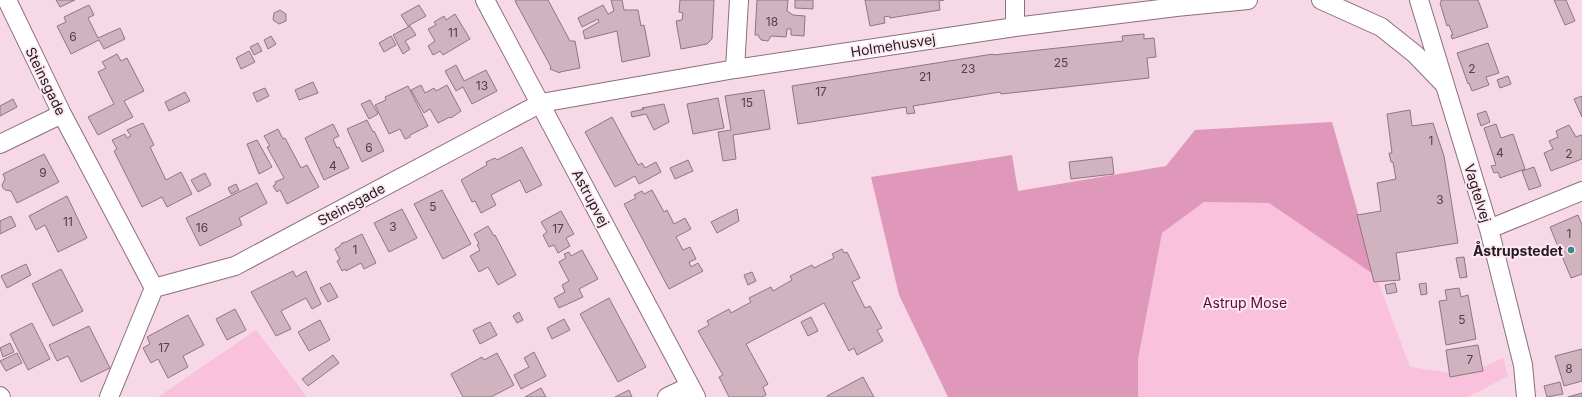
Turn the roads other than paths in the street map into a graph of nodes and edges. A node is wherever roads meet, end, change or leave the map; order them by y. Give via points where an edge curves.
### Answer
1 (7, 0) edge
2 (485, 0) edge
3 (739, 0) edge
4 (1015, 0) edge
5 (1248, 0) edge
6 (1321, 0) edge
7 (1419, 0) edge
8 (1015, 27) junction
9 (735, 69) junction
10 (1445, 85) junction
11 (541, 103) junction
12 (62, 114) junction
13 (0, 144) edge
14 (1582, 191) edge
15 (1489, 229) junction
16 (154, 288) junction
17 (693, 391) edge
18 (109, 397) edge
19 (667, 397) edge
20 (1526, 397) edge

1 - 12 street, Steinsgade
2 - 11 street, Astrupvej
3 - 9 street
4 - 8 street
5 - 8 street, Holmehusvej
6 - 10 street, Vagtelvej via 1380,27 1415,54
7 - 10 street, Vagtelvej
8 - 9 street, Holmehusvej
9 - 11 street, Holmehusvej
10 - 15 street, Vagtelvej
11 - 16 street, Steinsgade via 236,266
11 - 17 street, Astrupvej
12 - 13 street
12 - 16 street, Steinsgade
14 - 15 street
15 - 20 street, Vagtelvej via 1523,366
16 - 18 street
17 - 19 street

